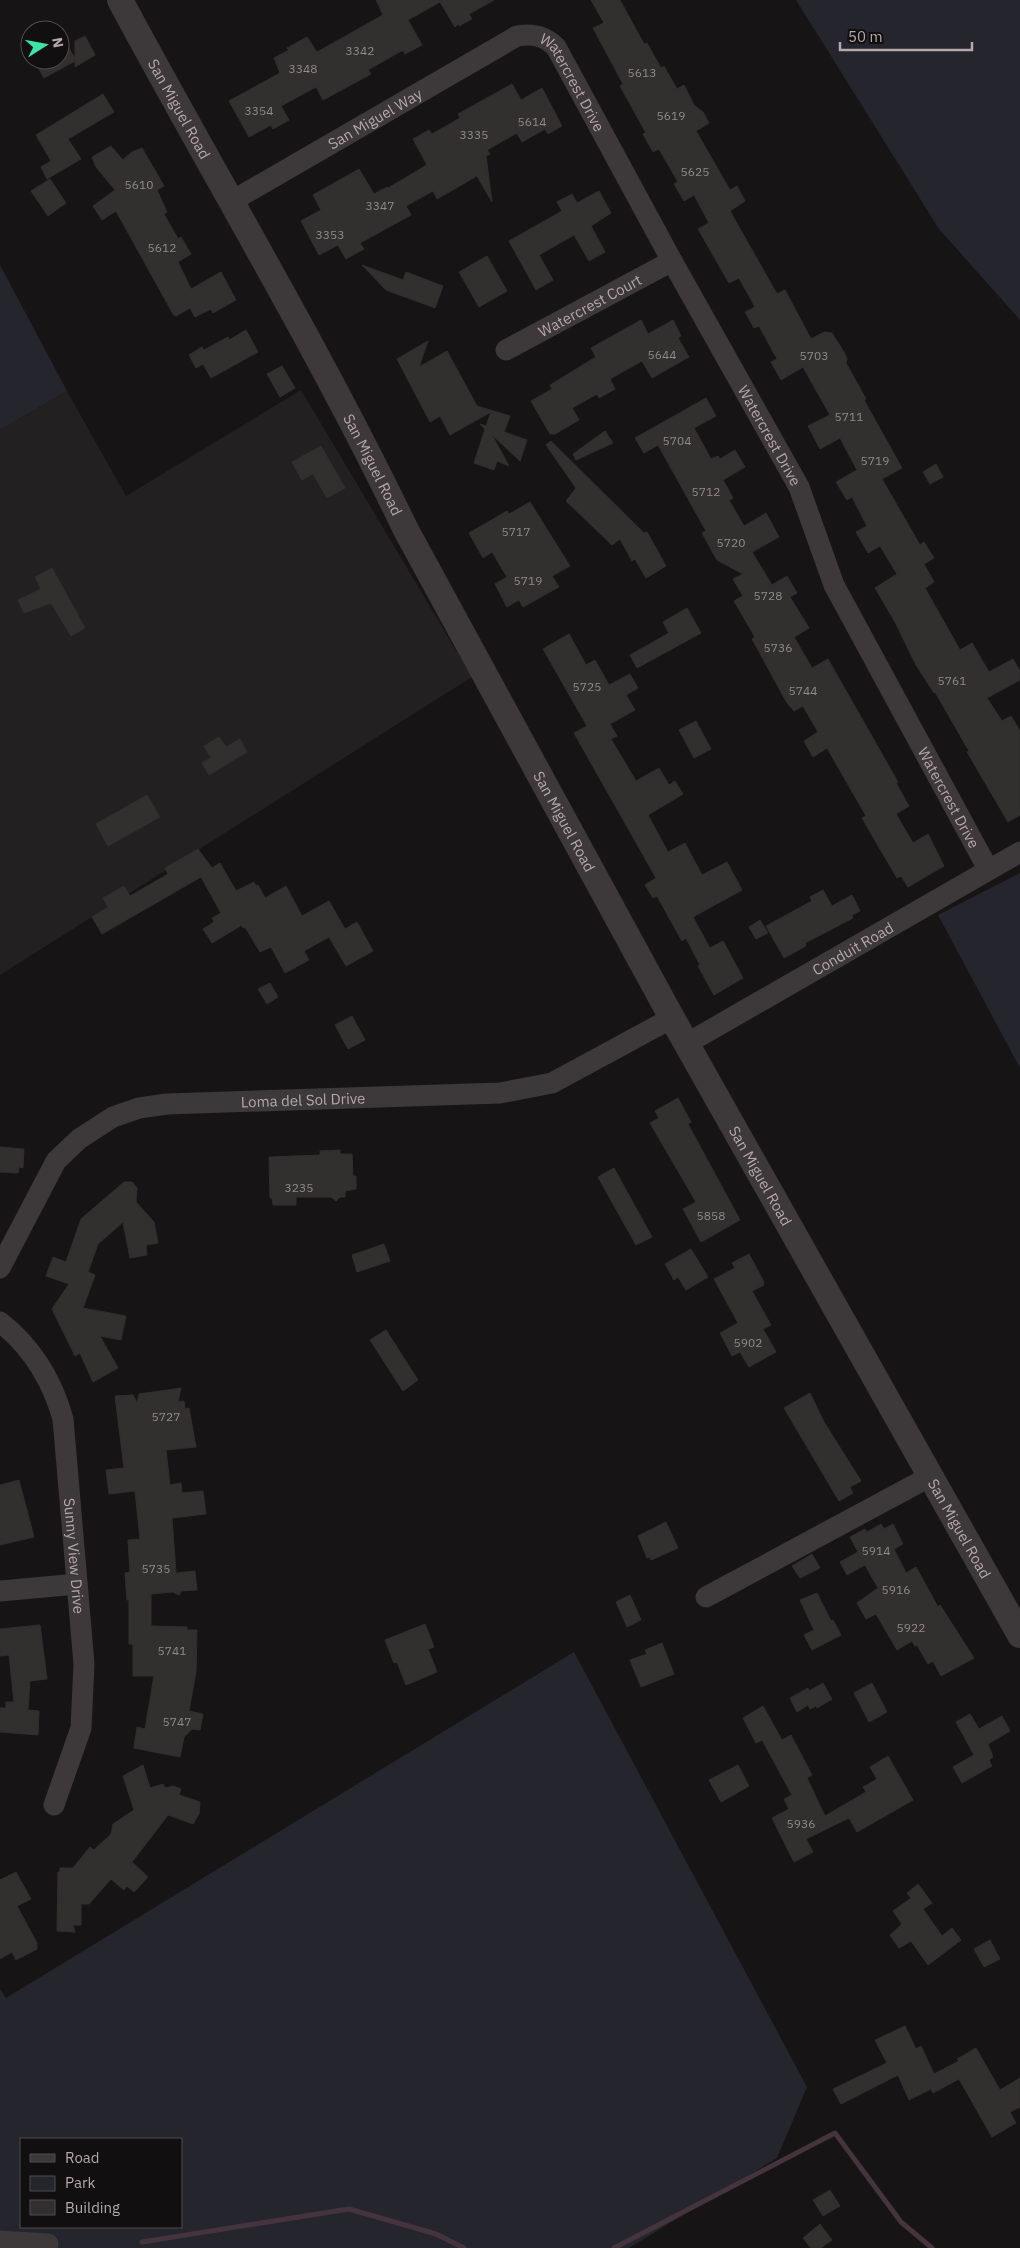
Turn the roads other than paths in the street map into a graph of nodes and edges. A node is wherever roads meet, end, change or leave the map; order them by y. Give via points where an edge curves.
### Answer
1 (120, 0) edge
2 (517, 36) joint
3 (232, 201) junction
4 (672, 261) junction
5 (506, 350) dead end
6 (1020, 852) edge
7 (988, 869) junction
8 (672, 1018) junction
9 (686, 1044) junction
10 (0, 1268) edge
11 (0, 1322) edge
12 (931, 1476) junction
13 (77, 1584) junction
14 (0, 1591) edge
15 (706, 1597) dead end
16 (1020, 1635) edge
17 (54, 1805) dead end
18 (0, 2241) edge
19 (48, 2244) dead end

1 - 3 street, San Miguel Road
2 - 3 street, San Miguel Way
2 - 4 street, Watercrest Drive via 536,35 556,47
3 - 8 street, San Miguel Road via 380,475 411,539
4 - 5 street, Watercrest Court
4 - 7 street, Watercrest Drive via 799,487 834,585
6 - 7 street, Conduit Road
7 - 9 street, Conduit Road
8 - 9 street, San Miguel Road
8 - 10 street, Loma del Sol Drive via 552,1083 500,1093 167,1104 139,1108 112,1117 79,1139 56,1160
9 - 12 street, San Miguel Road
11 - 13 street, Sunny View Drive via 34,1356 58,1402 63,1419
12 - 15 street
12 - 16 street, San Miguel Road
13 - 14 street
13 - 17 street, Sunny View Drive via 84,1664 81,1728
18 - 19 street

